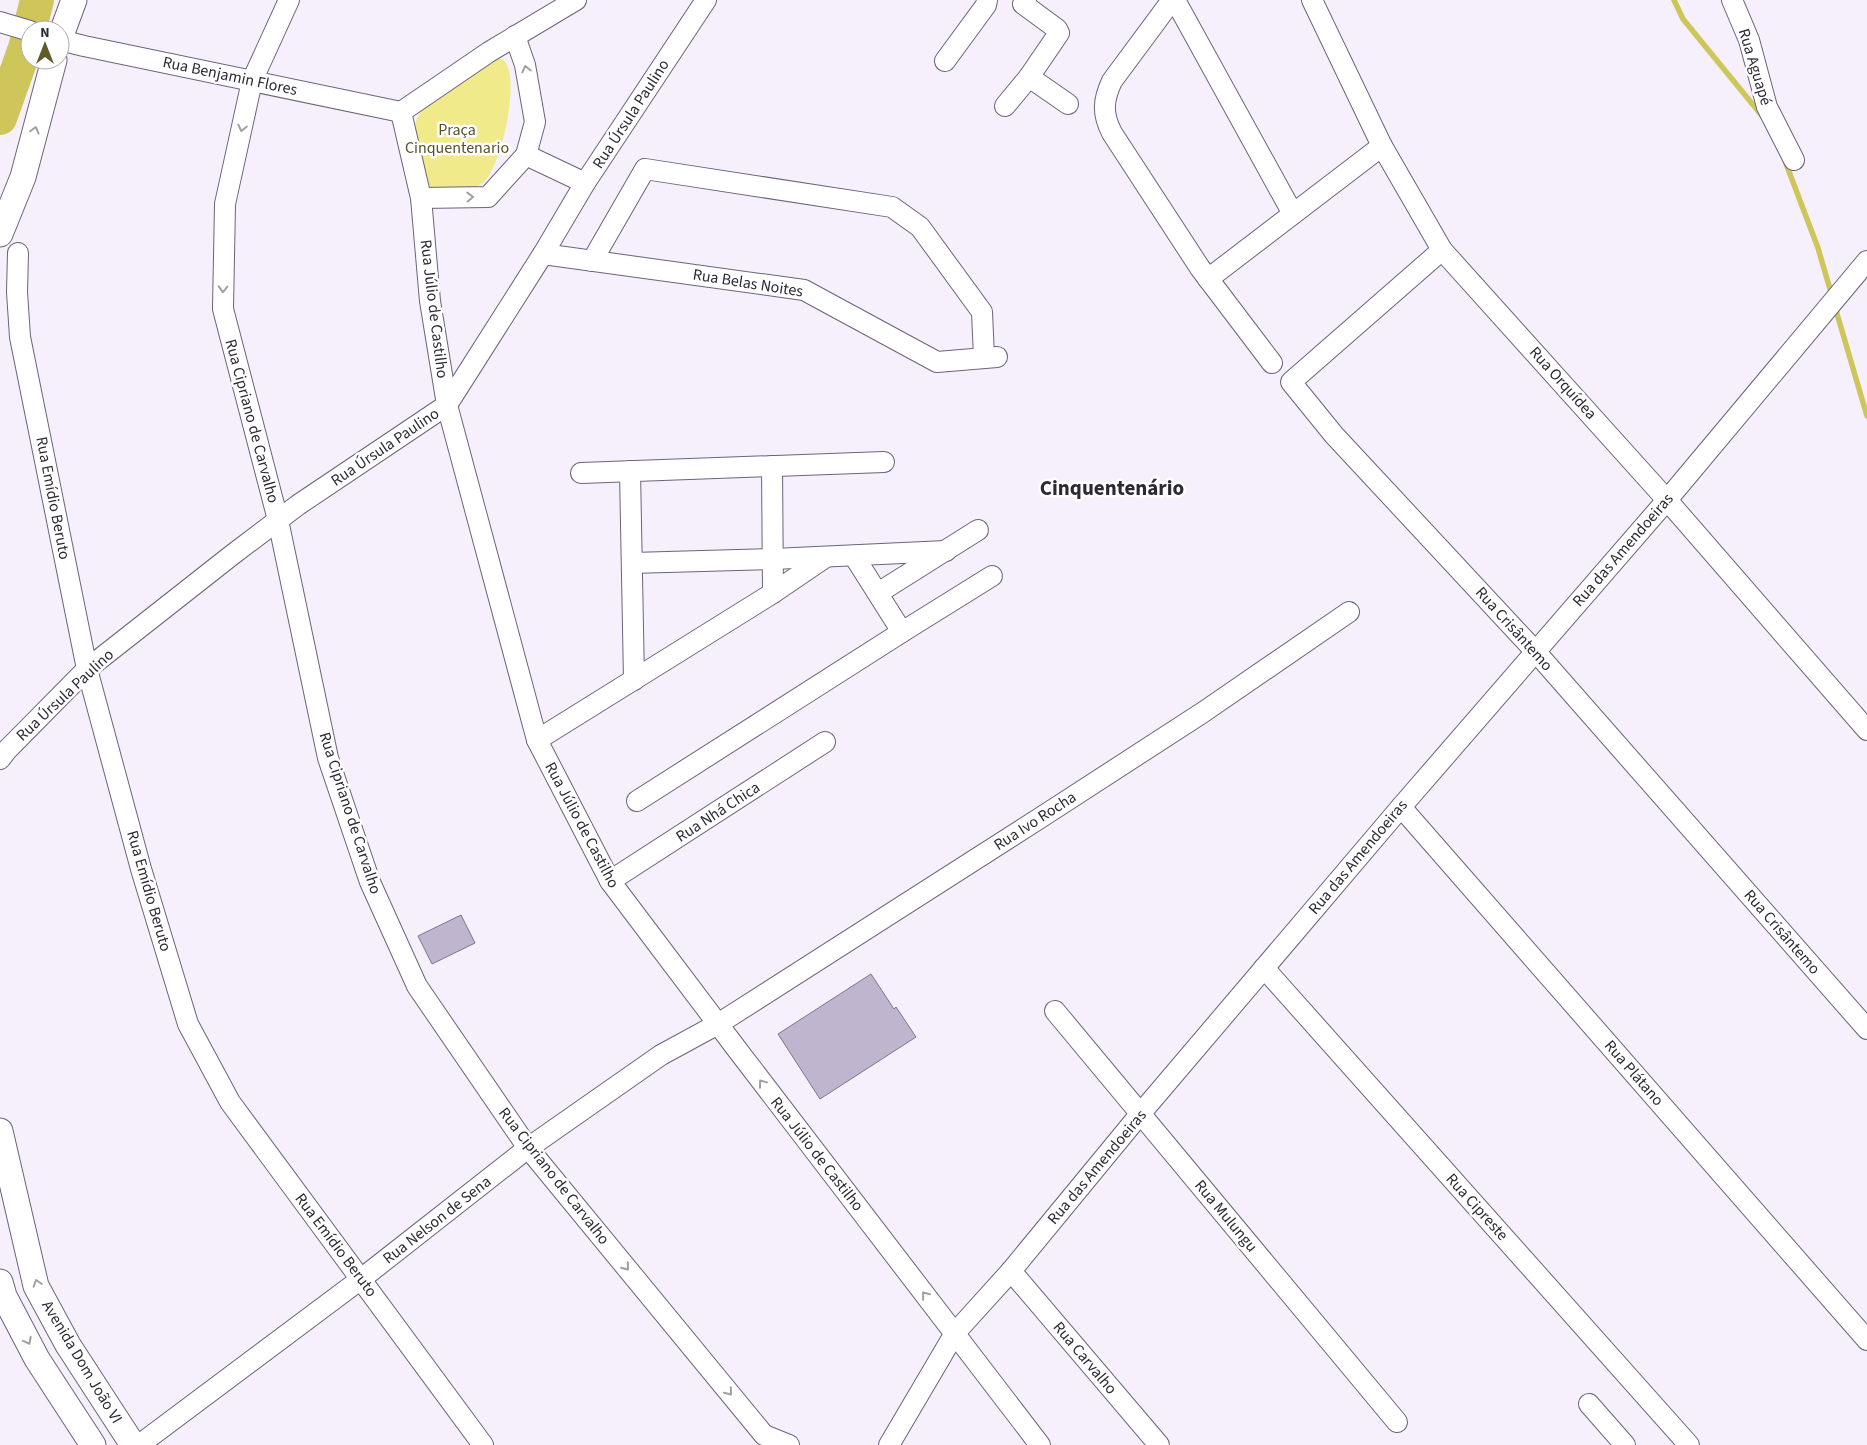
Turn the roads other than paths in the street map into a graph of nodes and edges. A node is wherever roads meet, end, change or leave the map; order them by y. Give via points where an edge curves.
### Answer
1 (84, 0) edge
2 (289, 0) edge
3 (576, 0) edge
4 (706, 0) edge
5 (988, 0) edge
6 (1173, 0) edge
7 (1312, 0) edge
8 (1732, 0) edge
9 (1022, 1) edge
10 (68, 20) edge
11 (0, 22) edge
12 (20, 28) edge
13 (70, 28) edge
14 (515, 36) junction
15 (945, 61) dead end
16 (51, 70) edge
17 (1029, 77) junction
18 (252, 81) junction
19 (1068, 104) dead end
20 (1004, 106) dead end
21 (401, 112) junction
22 (1382, 146) junction
23 (526, 155) junction
24 (1794, 160) dead end
25 (586, 183) junction
26 (421, 198) junction
27 (1293, 214) junction
28 (0, 234) edge
29 (1442, 250) junction
30 (18, 253) dead end
31 (543, 254) junction
32 (592, 261) junction
33 (1865, 263) edge
34 (1208, 279) junction
35 (1272, 363) dead end
36 (447, 405) junction
37 (884, 462) dead end
38 (772, 466) junction
39 (630, 471) junction
40 (581, 473) dead end
41 (1667, 500) junction
42 (278, 520) junction
43 (978, 530) dead end
44 (946, 551) junction
45 (854, 556) junction
46 (826, 557) junction
47 (772, 559) junction
48 (632, 563) junction
49 (992, 576) dead end
50 (878, 593) junction
51 (773, 594) junction
52 (1349, 612) dead end
53 (902, 632) junction
54 (1535, 651) junction
55 (87, 669) junction
56 (634, 680) junction
57 (1867, 730) edge
58 (537, 740) junction
59 (825, 742) dead end
60 (0, 759) edge
61 (637, 801) dead end
62 (1401, 806) junction
63 (610, 882) junction
64 (1264, 968) junction
65 (1055, 1012) dead end
66 (718, 1024) junction
67 (1867, 1029) edge
68 (1141, 1114) junction
69 (0, 1131) edge
70 (528, 1148) junction
71 (1011, 1270) junction
72 (361, 1279) junction
73 (0, 1282) edge
74 (955, 1333) junction
75 (1867, 1340) edge
76 (1589, 1404) dead end
77 (1397, 1422) dead end
78 (760, 1440) edge
79 (93, 1445) edge
80 (133, 1445) edge
81 (139, 1445) edge
82 (484, 1445) edge
83 (789, 1445) edge
84 (889, 1445) edge
85 (1040, 1445) edge
86 (1159, 1445) edge
87 (1624, 1445) edge
88 (1690, 1445) edge

1 - 10 street
2 - 18 street, Rua Cipriano de Carvalho
3 - 14 street
4 - 25 street, Rua Úrsula Paulino
5 - 15 street
6 - 27 street
6 - 34 street via 1112,81 1106,94 1105,114 1112,133
7 - 22 street, Rua Orquídea
8 - 24 street, Rua Aguapé via 1749,40 1767,107
9 - 17 street via 1059,33
11 - 12 street
13 - 18 street, Rua Benjamin Flores via 93,48
14 - 21 street
23 -> 14 street via 535,122 526,65
28 -> 16 main road via 23,177
17 - 19 street
17 - 20 street
18 - 21 street, Rua Benjamin Flores
18 -> 42 street, Rua Cipriano de Carvalho via 225,204 223,309
21 - 26 street, Rua Júlio de Castilho
22 - 27 street
22 - 29 street, Rua Orquídea
23 - 25 street
26 -> 23 street via 488,197
25 - 31 street, Rua Úrsula Paulino
26 - 36 street, Rua Júlio de Castilho via 430,302
27 - 34 street
29 - 41 street, Rua Orquídea
29 - 54 street, Rua Crisântemo via 1291,382 1334,435
30 - 55 street, Rua Emídio Beruto via 20,337
31 - 32 street, Rua Belas Noites
31 - 36 street, Rua Úrsula Paulino
32 - 32 street, Rua Belas Noites via 804,290 937,362 990,357 982,312 920,227 892,207 645,169
33 - 41 street, Rua das Amendoeiras
34 - 35 street
36 - 42 street, Rua Úrsula Paulino
36 - 58 street, Rua Júlio de Castilho
37 - 38 street
38 - 39 street
38 - 47 street
39 - 40 street
39 - 48 street
41 - 54 street, Rua das Amendoeiras
41 - 57 street, Rua Orquídea
42 - 55 street, Rua Úrsula Paulino
42 - 70 street, Rua Cipriano de Carvalho via 328,758 370,882 417,986
43 - 44 street
44 - 45 street
44 - 50 street
45 - 46 street
45 - 50 street
46 - 47 street
46 - 51 street
47 - 48 street
47 - 51 street
48 - 56 street
49 - 53 street
50 - 53 street
51 - 56 street
52 - 66 street, Rua Ivo Rocha via 1202,713
53 - 61 street
54 - 62 street, Rua das Amendoeiras
54 - 67 street, Rua Crisântemo
55 - 60 street, Rua Úrsula Paulino
55 - 72 street, Rua Emídio Beruto via 141,869 188,1024 230,1102
56 - 58 street
58 - 63 street, Rua Júlio de Castilho
59 - 63 street, Rua Nhá Chica
62 - 64 street, Rua das Amendoeiras
62 - 75 street, Rua Plátano
63 - 66 street, Rua Júlio de Castilho
64 - 68 street, Rua das Amendoeiras
64 - 88 street, Rua Cipreste
65 - 68 street, Rua Mulungu
66 - 70 street, Rua Nelson de Sena via 661,1055
74 -> 66 street, Rua Júlio de Castilho
68 - 71 street, Rua das Amendoeiras
68 - 77 street, Rua Mulungu
80 -> 69 main road, Avenida Dom João VI via 68,1344 36,1286
70 - 72 street, Rua Nelson de Sena
70 -> 78 street, Rua Cipriano de Carvalho
71 - 74 street, Rua das Amendoeiras
71 - 86 street, Rua Carvalho
72 - 81 street, Rua Nelson de Sena
72 - 82 street, Rua Emídio Beruto
73 -> 79 main road, Avenida Dom João VI via 37,1359
74 - 84 street, Rua das Amendoeiras
74 - 85 street, Rua Júlio de Castilho
76 - 87 street
78 - 83 street, Rua Cipriano de Carvalho

